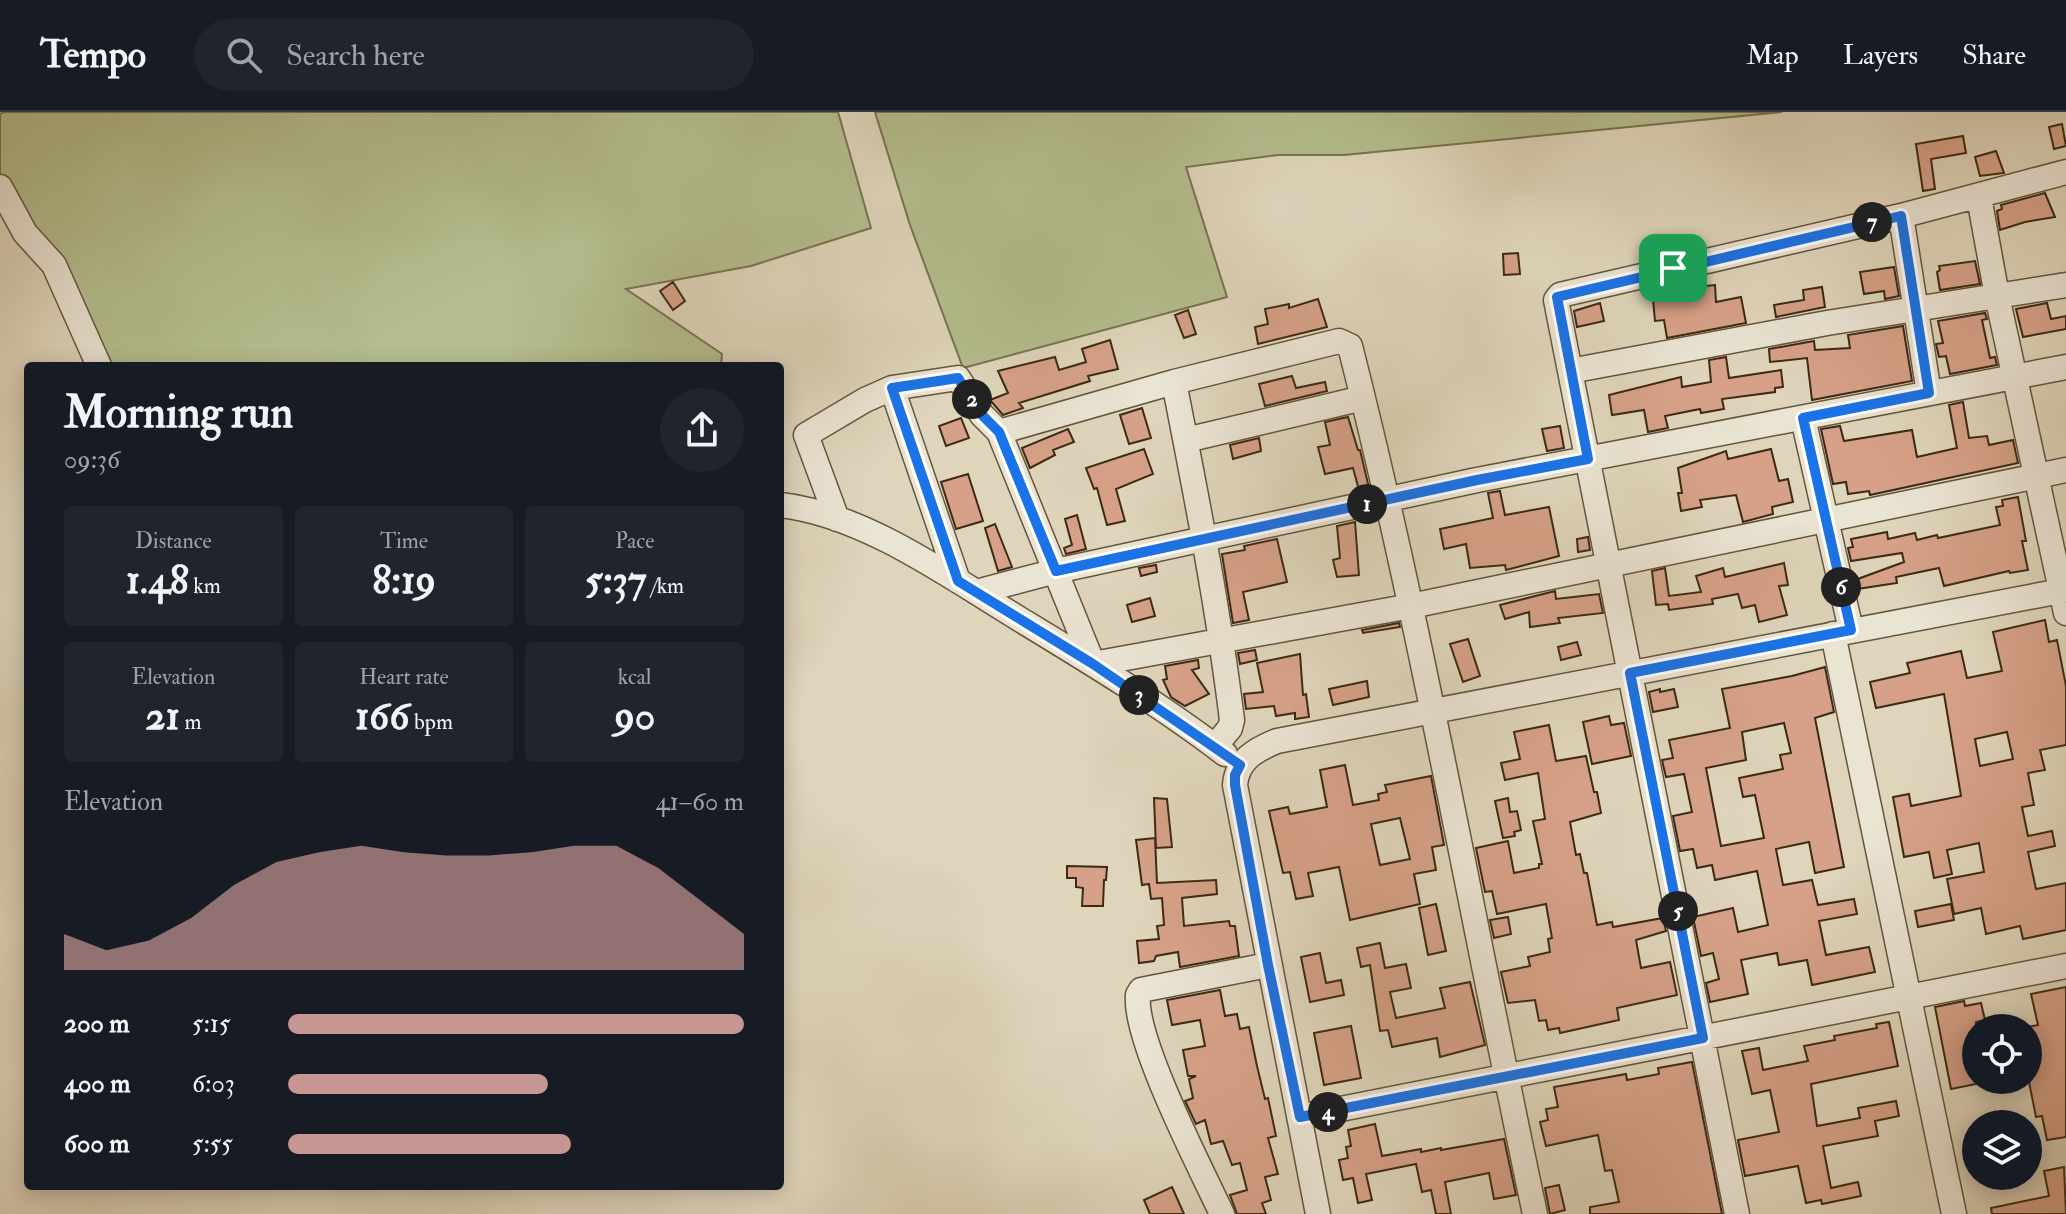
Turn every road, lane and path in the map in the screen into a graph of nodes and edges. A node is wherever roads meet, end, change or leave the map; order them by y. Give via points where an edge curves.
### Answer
1 (2066, 172) edge
2 (0, 187) edge
3 (1979, 197) junction
4 (1901, 216) junction
5 (2066, 285) edge
6 (1997, 296) junction
7 (1914, 311) junction
8 (97, 362) edge
9 (2066, 367) edge
10 (1570, 371) junction
11 (2015, 377) junction
12 (1174, 382) junction
13 (892, 388) junction
14 (1929, 393) junction
15 (1363, 398) junction
16 (1803, 418) junction
17 (999, 432) junction
18 (1186, 440) junction
19 (1588, 459) junction
20 (2066, 470) edge
21 (2036, 477) junction
22 (1388, 500) junction
23 (784, 506) edge
24 (837, 519) junction
25 (1827, 521) junction
26 (1205, 538) junction
27 (1609, 564) junction
28 (1056, 571) junction
29 (967, 587) junction
30 (2065, 598) edge
31 (1411, 606) junction
32 (1842, 632) junction
33 (1222, 642) junction
34 (1093, 664) junction
35 (1630, 673) junction
36 (1431, 712) junction
37 (1215, 746) junction
38 (1240, 765) junction
39 (1268, 965) junction
40 (2066, 966) edge
41 (1910, 996) junction
42 (1703, 1038) junction
43 (1506, 1077) junction
44 (1300, 1117) junction
45 (1222, 1214) edge
46 (1318, 1214) edge
47 (1535, 1214) edge
48 (1737, 1214) edge
49 (1954, 1214) edge

1 - 3 street
2 - 8 street via 25,233 54,265
3 - 4 street
3 - 6 street
4 - 7 street
4 - 10 street via 1560,295 1556,300
5 - 6 street
6 - 7 street
6 - 11 street
7 - 10 street
7 - 14 street
9 - 11 street
10 - 19 street
11 - 14 street
11 - 21 street
12 - 15 street via 1339,341 1350,346
12 - 17 street
12 - 18 street
13 - 17 street via 958,378
13 - 24 street via 806,435
13 - 29 street
14 - 16 street
15 - 18 street
15 - 22 street
16 - 19 street
16 - 25 street
17 - 28 street
18 - 26 street
19 - 22 street
19 - 27 street
20 - 21 street
21 - 25 street
21 - 30 street
22 - 26 street
22 - 31 street
23 - 24 street
24 - 29 street via 905,549
25 - 27 street
25 - 32 street
26 - 28 street
26 - 33 street
27 - 31 street
27 - 35 street
28 - 29 street
28 - 34 street
29 - 34 street
30 - 32 street
31 - 33 street
31 - 36 street
32 - 35 street
32 - 41 street via 1870,818
33 - 34 street
33 - 37 street via 1232,720
34 - 37 street
35 - 36 street
35 - 42 street
36 - 38 street via 1277,741 1255,750
36 - 43 street
37 - 38 street
38 - 39 street via 1235,785
39 - 44 street
39 - 45 street via 1141,990 1138,995 1157,1070
40 - 41 street
41 - 42 street
41 - 49 street
42 - 43 street
42 - 48 street
43 - 44 street
43 - 47 street
44 - 46 street

